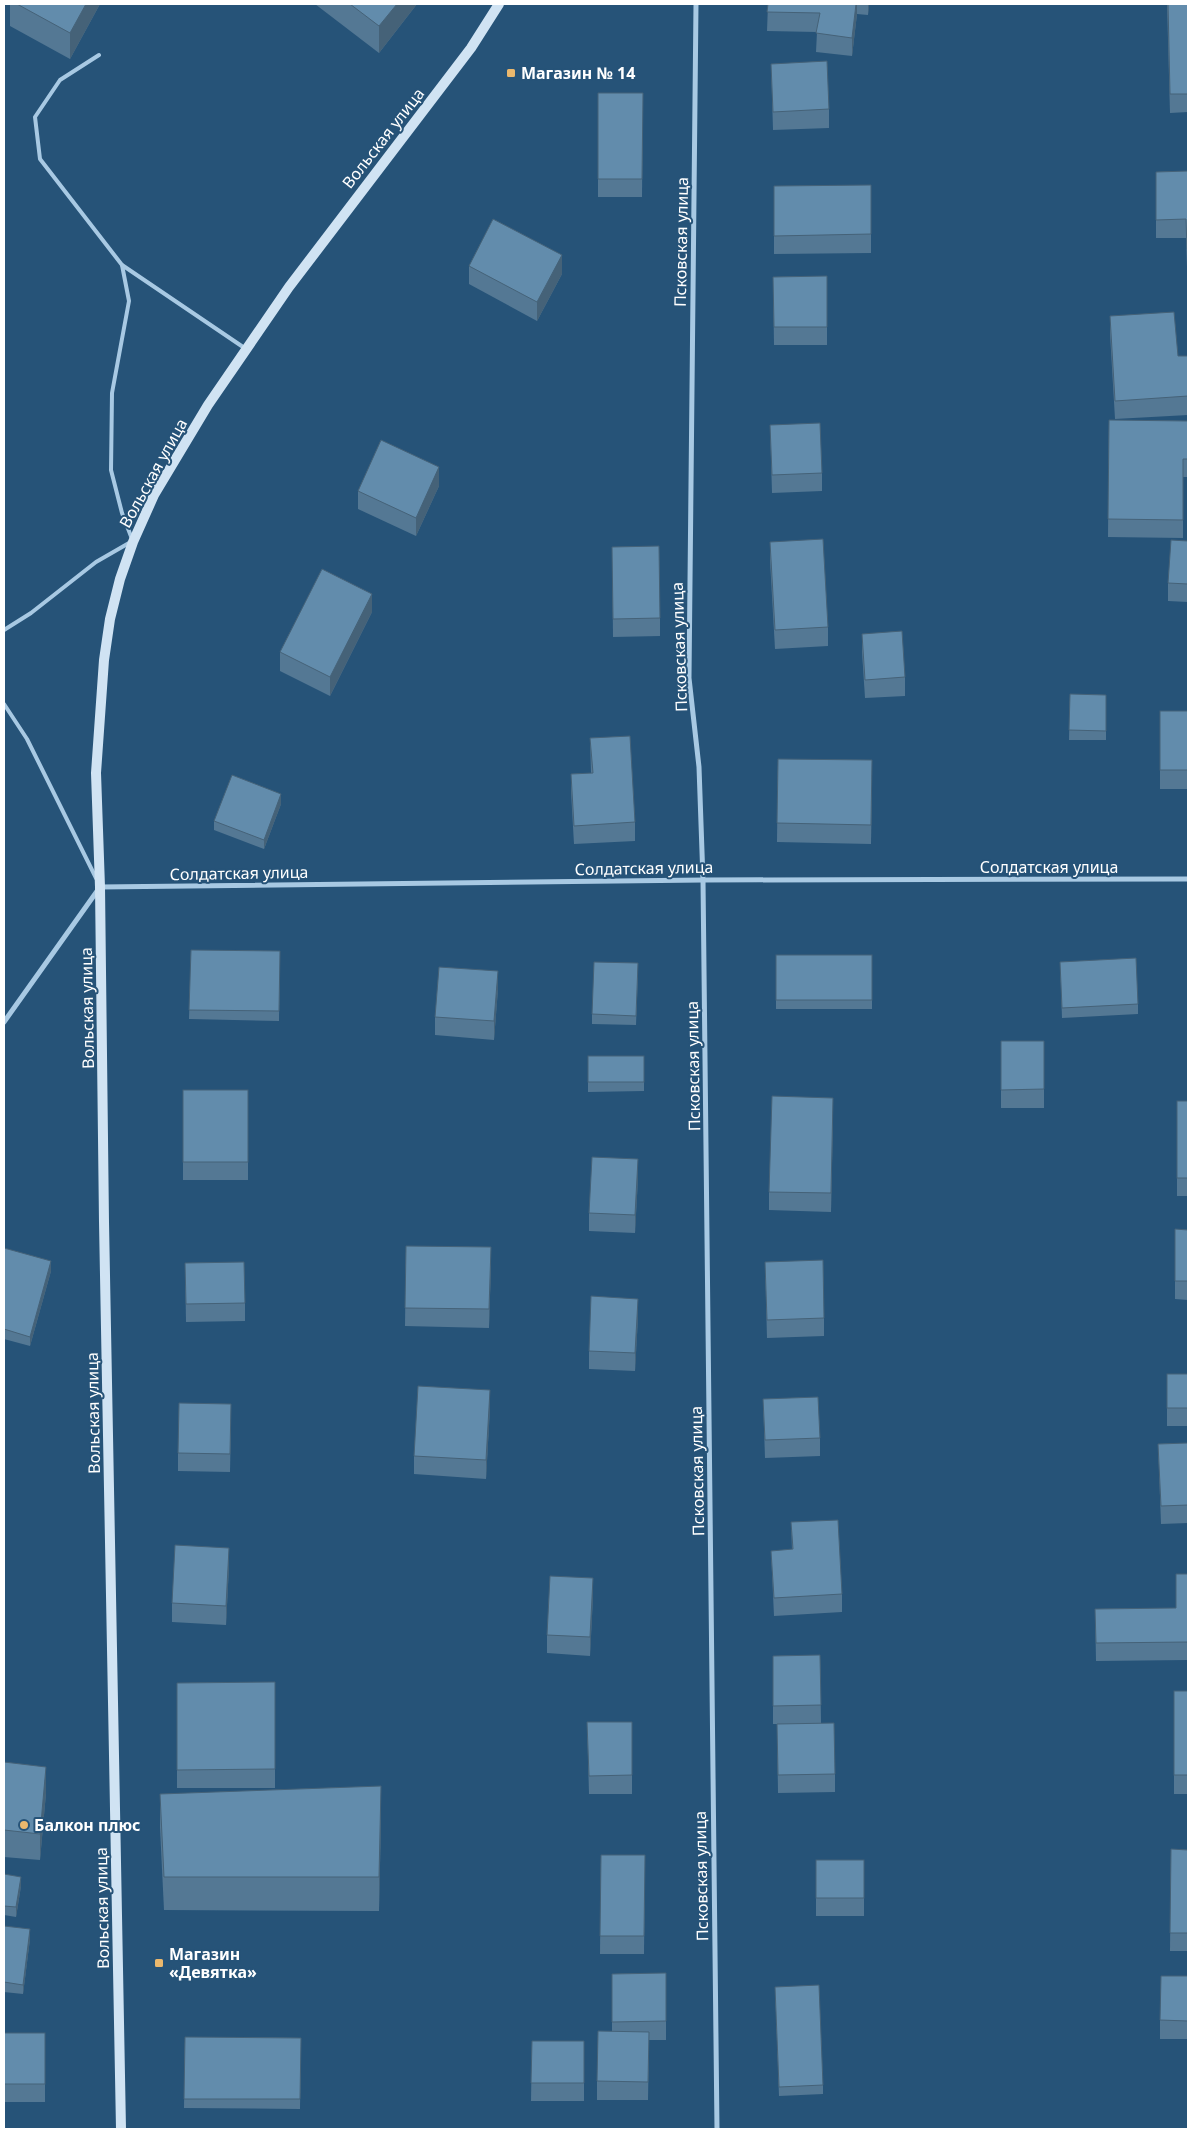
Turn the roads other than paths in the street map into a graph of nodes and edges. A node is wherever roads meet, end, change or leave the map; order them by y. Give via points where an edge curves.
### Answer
1 (499, 4) edge
2 (696, 4) edge
3 (99, 55) dead end
4 (122, 265) junction
5 (246, 349) junction
6 (133, 542) junction
7 (4, 630) edge
8 (4, 704) edge
9 (703, 880) junction
10 (1188, 880) edge
11 (100, 887) junction
12 (4, 1022) edge
13 (121, 2129) edge
14 (717, 2129) edge

1 - 5 street, Вольская улица via 471,48 289,287
2 - 9 street, Псковская улица via 689,678 699,767
3 - 4 lane via 60,80 35,117 40,158
4 - 5 lane
4 - 6 lane via 130,301 112,393 111,470
5 - 6 street, Вольская улица via 154,495
6 - 7 lane via 96,562
6 - 11 street, Вольская улица via 110,619 104,660 96,773
8 - 11 lane via 27,739
9 - 10 street, Солдатская улица
9 - 11 street, Солдатская улица
9 - 14 street, Псковская улица
11 - 12 street
11 - 13 street, Вольская улица

